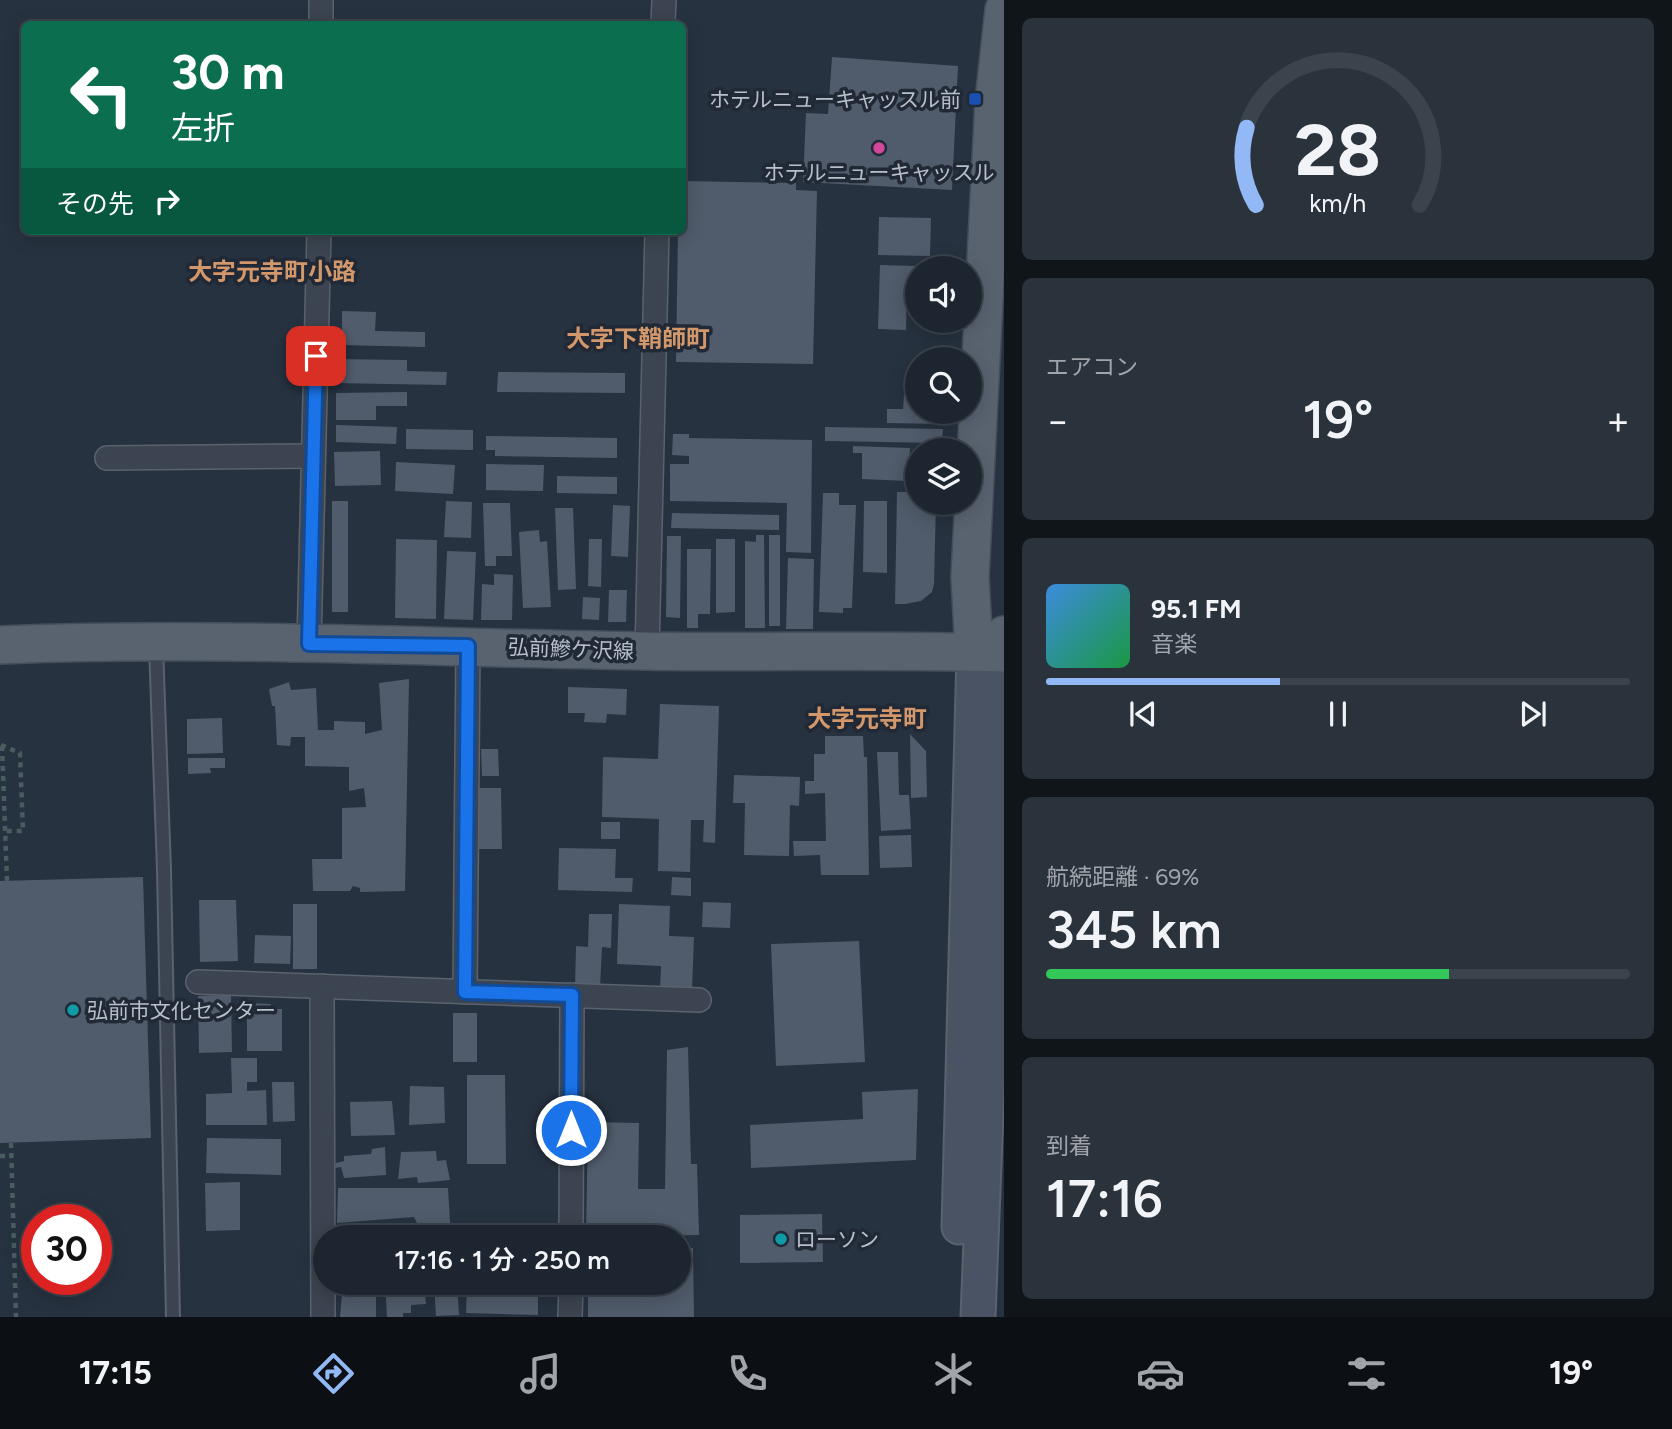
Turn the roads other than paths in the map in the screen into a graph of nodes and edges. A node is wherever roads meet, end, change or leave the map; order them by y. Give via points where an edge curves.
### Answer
1 (321, 0) edge
2 (664, 0) edge
3 (1003, 10) edge
4 (321, 21) edge
5 (663, 21) edge
6 (319, 235) edge
7 (657, 235) edge
8 (313, 456) junction
9 (107, 458) dead end
10 (156, 643) junction
11 (309, 644) junction
12 (0, 645) edge
13 (468, 646) junction
14 (996, 649) edge
15 (646, 651) junction
16 (999, 903) edge
17 (198, 982) dead end
18 (322, 986) junction
19 (465, 992) junction
20 (572, 995) junction
21 (699, 1000) dead end
22 (571, 1225) edge
23 (570, 1295) edge
24 (173, 1317) edge
25 (323, 1317) edge
26 (570, 1317) edge
27 (956, 1317) edge
28 (978, 1317) edge

1 - 4 street
2 - 5 street
3 - 14 main road via 994,101 970,577
6 - 8 street
7 - 15 street
8 - 9 street
8 - 11 street
10 - 11 main road, 弘前鰺ケ沢線
10 - 12 main road, 弘前鰺ケ沢線
10 - 24 lane
11 - 13 main road, 弘前鰺ケ沢線
13 - 15 main road, 弘前鰺ケ沢線
13 - 19 street
14 - 15 main road, 弘前鰺ケ沢線
14 - 16 street
14 - 27 street
16 - 28 street
17 - 18 street
18 - 19 street
18 - 25 street
19 - 20 street
20 - 21 street
20 - 22 street
23 - 26 street

